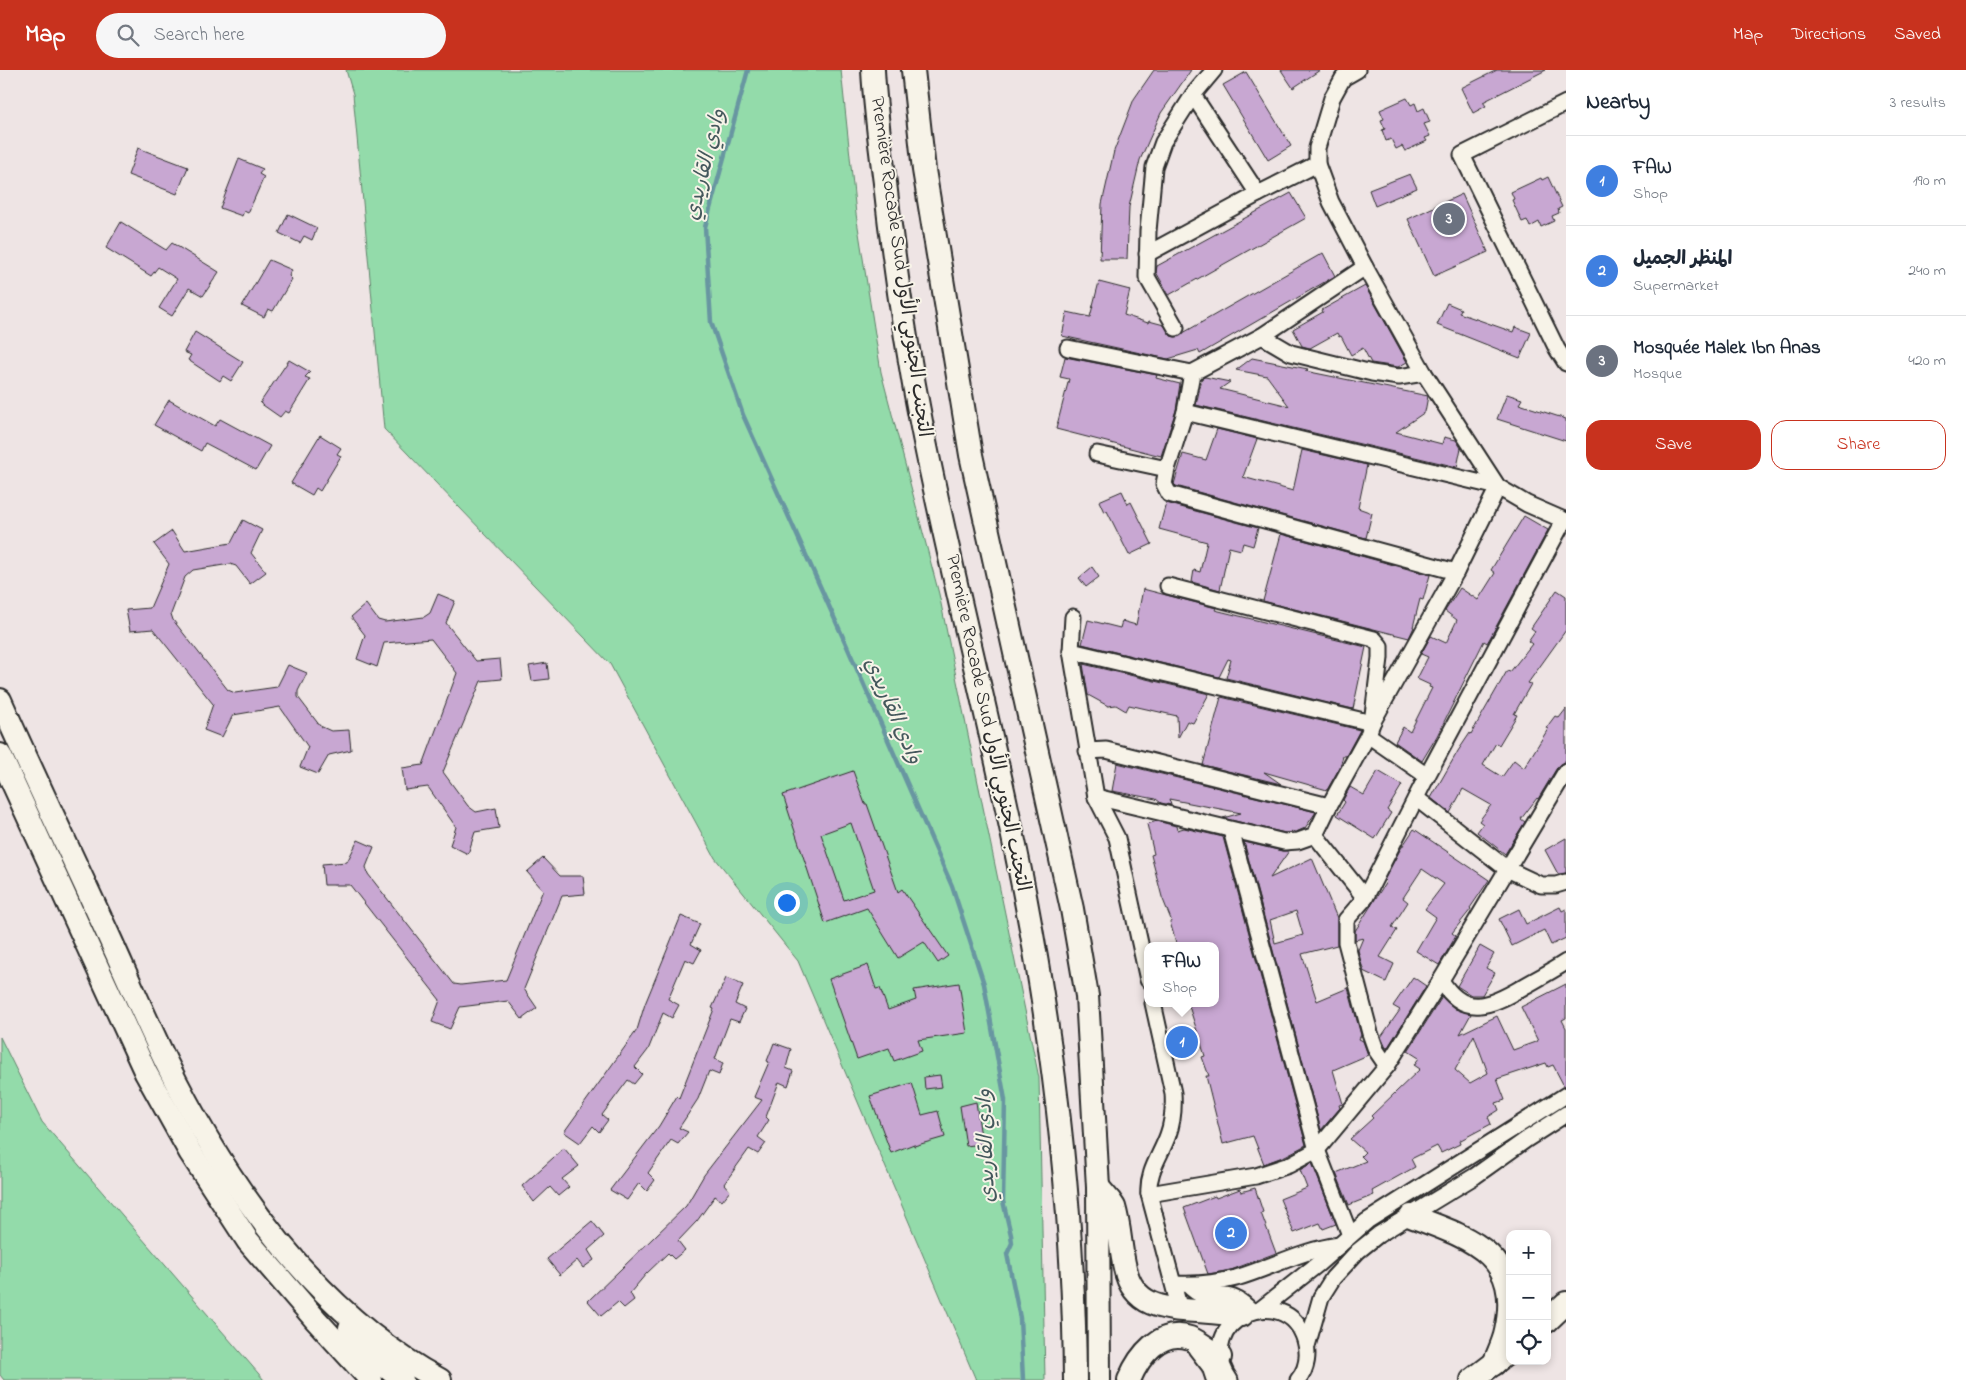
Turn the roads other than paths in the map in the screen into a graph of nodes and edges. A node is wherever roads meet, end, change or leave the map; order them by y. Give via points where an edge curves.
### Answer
1 (873, 70) edge
2 (913, 70) edge
3 (1214, 70) edge
4 (1357, 70) edge
5 (1343, 74) edge
6 (1193, 95) junction
7 (1566, 103) edge
8 (1317, 164) junction
9 (1258, 194) junction
10 (1147, 254) junction
11 (1364, 266) junction
12 (1176, 328) dead end
13 (1262, 336) junction
14 (1068, 348) dead end
15 (1566, 362) edge
16 (1192, 373) junction
17 (1424, 373) junction
18 (1185, 412) junction
19 (1097, 454) dead end
20 (1167, 469) junction
21 (1498, 487) junction
22 (1565, 521) edge
23 (1456, 572) junction
24 (1168, 586) dead end
25 (1073, 618) dead end
26 (1071, 651) junction
27 (0, 700) edge
28 (1370, 729) junction
29 (1087, 751) junction
30 (0, 755) edge
31 (1566, 771) edge
32 (1427, 776) junction
33 (0, 780) edge
34 (1096, 797) junction
35 (1416, 798) junction
36 (1328, 806) junction
37 (1231, 830) junction
38 (1315, 835) junction
39 (1507, 869) junction
40 (1566, 882) edge
41 (1365, 898) junction
42 (1144, 962) edge
43 (1566, 962) edge
44 (1441, 980) junction
45 (1154, 1007) edge
46 (127, 1032) junction
47 (1387, 1066) junction
48 (1566, 1095) edge
49 (1566, 1114) edge
50 (1317, 1150) junction
51 (1098, 1187) junction
52 (1149, 1194) junction
53 (1411, 1216) junction
54 (1345, 1240) junction
55 (1181, 1284) junction
56 (334, 1303) junction
57 (1566, 1303) edge
58 (1180, 1310) junction
59 (1252, 1312) junction
60 (316, 1320) junction
61 (1548, 1320) edge
62 (1307, 1346) junction
63 (370, 1353) junction
64 (1502, 1358) edge
65 (1221, 1371) edge
66 (371, 1380) edge
67 (402, 1380) edge
68 (440, 1380) edge
69 (1074, 1380) edge
70 (1099, 1380) edge
71 (1128, 1380) edge
72 (1230, 1380) edge
73 (1298, 1380) edge
74 (1472, 1380) edge

1 - 69 highway, Première Rocade Sud التجنب الجنوبي الأول via 889,224 906,341 1023,886 1044,1010 1063,1153 1073,1288
2 - 51 highway, Première Rocade Sud التجنب الجنوبي الأول via 924,170 971,455 1072,909 1087,996
3 - 6 street
4 - 5 street
5 - 8 street via 1323,123
6 - 9 street
6 - 10 street via 1163,142 1154,167
7 - 15 street via 1462,156
8 - 9 street
8 - 11 street
9 - 10 street
10 - 12 street via 1146,277
11 - 13 street
11 - 17 street
13 - 16 street
13 - 17 street via 1291,353 1372,373 1399,377
14 - 16 street
16 - 18 street
17 - 21 street
18 - 20 street
18 - 21 street
19 - 20 street
20 - 23 street via 1164,484 1169,494
21 - 22 street
21 - 23 street
22 - 32 street
23 - 28 street
24 - 28 street via 1374,639 1380,646 1380,658
25 - 26 street
26 - 28 street
26 - 29 street
27 - 56 highway via 187,1102 266,1227
28 - 32 street
28 - 36 street
29 - 34 street
29 - 36 street via 1106,750
30 - 46 highway
31 - 39 street
32 - 35 street
33 - 46 highway
34 - 37 street
34 - 42 street via 1117,838
35 - 39 street
35 - 41 street
36 - 38 street
37 - 38 street via 1284,842
37 - 50 street
38 - 41 street
39 - 40 street via 1541,885
39 - 44 street
41 - 47 street via 1346,920 1346,942 1376,1050
43 - 44 street via 1487,1006 1462,1002 1449,993
44 - 47 street
45 - 52 street via 1174,1104 1169,1132 1151,1174
46 - 60 highway via 167,1113 218,1197 248,1241
47 - 50 street
48 - 54 street via 1366,1221
49 - 53 street
50 - 52 street via 1289,1165 1256,1176
50 - 54 street
51 - 58 highway via 1114,1207 1124,1268 1132,1286 1154,1305
51 - 70 highway, Première Rocade Sud التجنب الجنوبي الأول
52 - 55 street
53 - 62 street via 1378,1235 1333,1278 1321,1297
53 - 64 highway via 1471,1240 1493,1256 1502,1270 1510,1310
54 - 55 street via 1231,1279
54 - 59 street via 1300,1280
55 - 58 street
55 - 59 street via 1202,1295 1235,1298
56 - 63 highway
56 - 68 highway via 403,1358
57 - 61 highway
58 - 59 highway
59 - 62 street via 1274,1310 1286,1315 1296,1323
59 - 65 street via 1228,1328 1220,1347
60 - 63 highway
60 - 66 highway
62 - 73 street via 1307,1361
63 - 67 highway
64 - 74 highway
65 - 71 highway via 1191,1339 1174,1337 1158,1341 1145,1352
65 - 72 street

